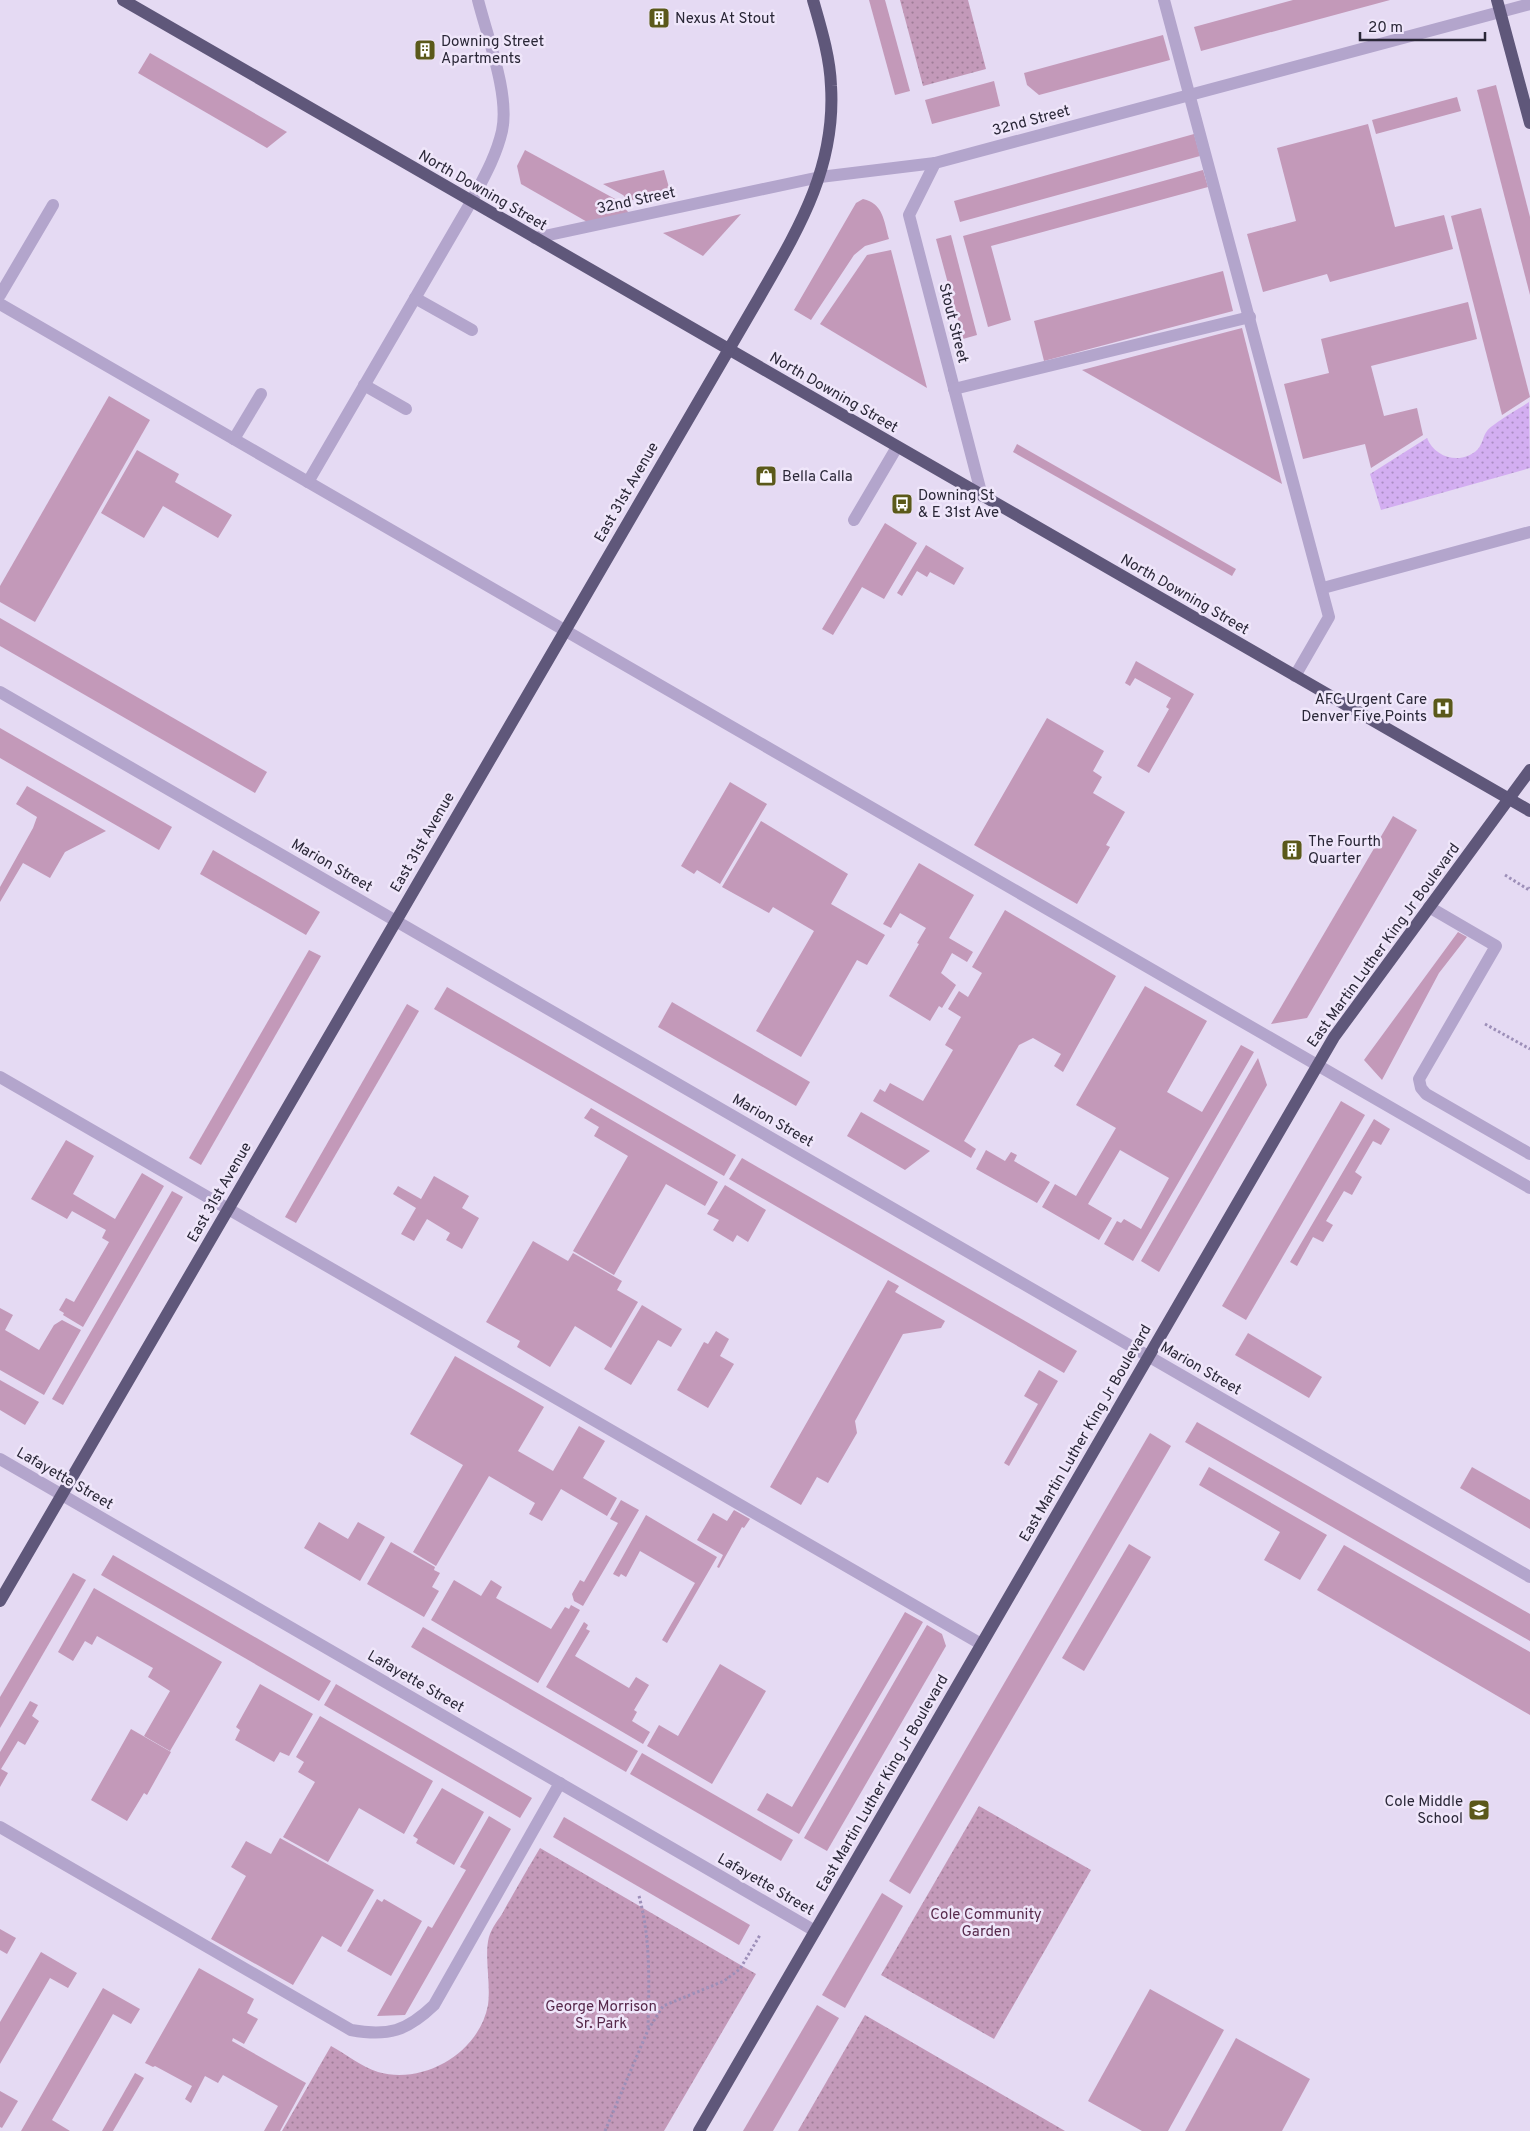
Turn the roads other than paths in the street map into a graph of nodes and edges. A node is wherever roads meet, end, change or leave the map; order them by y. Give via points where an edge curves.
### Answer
1 (123, 0) edge
2 (478, 0) edge
3 (813, 0) edge
4 (1164, 0) edge
5 (1530, 4) edge
6 (1499, 6) edge
7 (1190, 95) junction
8 (1530, 124) edge
9 (935, 163) junction
10 (820, 177) junction
11 (471, 202) junction
12 (53, 206) dead end
13 (535, 238) junction
14 (0, 295) edge
15 (415, 298) junction
16 (0, 304) edge
17 (1250, 317) junction
18 (472, 330) dead end
19 (728, 349) junction
20 (364, 385) junction
21 (954, 389) junction
22 (261, 394) dead end
23 (406, 409) dead end
24 (234, 439) junction
25 (897, 447) junction
26 (308, 482) junction
27 (982, 496) junction
28 (854, 520) dead end
29 (1530, 532) edge
30 (1323, 588) junction
31 (564, 630) junction
32 (1295, 676) junction
33 (0, 692) edge
34 (1530, 770) edge
35 (1509, 799) junction
36 (1530, 811) edge
37 (1429, 907) junction
38 (396, 921) junction
39 (1317, 1065) junction
40 (0, 1077) edge
41 (1530, 1154) edge
42 (1530, 1188) edge
43 (228, 1209) junction
44 (1148, 1356) junction
45 (0, 1459) edge
46 (62, 1495) junction
47 (1530, 1577) edge
48 (0, 1601) edge
49 (981, 1644) junction
50 (560, 1783) junction
51 (0, 1827) edge
52 (815, 1931) junction
53 (699, 2131) edge

1 - 11 main road, North Downing Street
2 - 11 street via 500,82 503,112 502,130 493,159
3 - 10 main road, East 31st Avenue via 831,85 832,118
4 - 7 street
5 - 6 street, 32nd Street
6 - 7 street, 32nd Street
6 - 8 main road
7 - 9 street, 32nd Street
7 - 17 street
9 - 10 street, 32nd Street
9 - 21 street, Stout Street via 909,215
10 - 13 street, 32nd Street
10 - 19 main road, East 31st Avenue via 776,267
11 - 13 main road, North Downing Street
11 - 15 street
12 - 14 street
13 - 19 main road, North Downing Street
15 - 18 street
15 - 20 street
16 - 24 street
17 - 21 street
17 - 30 street
19 - 25 main road, North Downing Street
19 - 31 main road, East 31st Avenue
20 - 23 street
20 - 26 street
21 - 27 street, Stout Street
22 - 24 street
24 - 26 street
25 - 27 main road, North Downing Street
25 - 28 street
26 - 31 street
27 - 32 main road, North Downing Street
29 - 30 street
30 - 32 street via 1329,617
31 - 38 main road, East 31st Avenue
31 - 39 street
32 - 35 main road, North Downing Street
33 - 38 street, Marion Street
34 - 35 main road, East Martin Luther King Jr Boulevard
35 - 36 main road, North Downing Street
35 - 37 main road, East Martin Luther King Jr Boulevard
37 - 39 main road, East Martin Luther King Jr Boulevard
37 - 41 street via 1496,946 1419,1084 1426,1094
38 - 43 main road, East 31st Avenue
38 - 44 street, Marion Street
39 - 42 street
39 - 44 main road, East Martin Luther King Jr Boulevard
40 - 43 street
43 - 46 main road, East 31st Avenue
43 - 49 street
44 - 47 street, Marion Street
44 - 49 main road, East Martin Luther King Jr Boulevard
45 - 46 street, Lafayette Street
46 - 48 main road, East 31st Avenue
46 - 50 street, Lafayette Street
49 - 52 main road, East Martin Luther King Jr Boulevard
50 - 51 street via 434,2005 419,2020 406,2027 370,2034 351,2030
50 - 52 street, Lafayette Street
52 - 53 main road, East Martin Luther King Jr Boulevard

